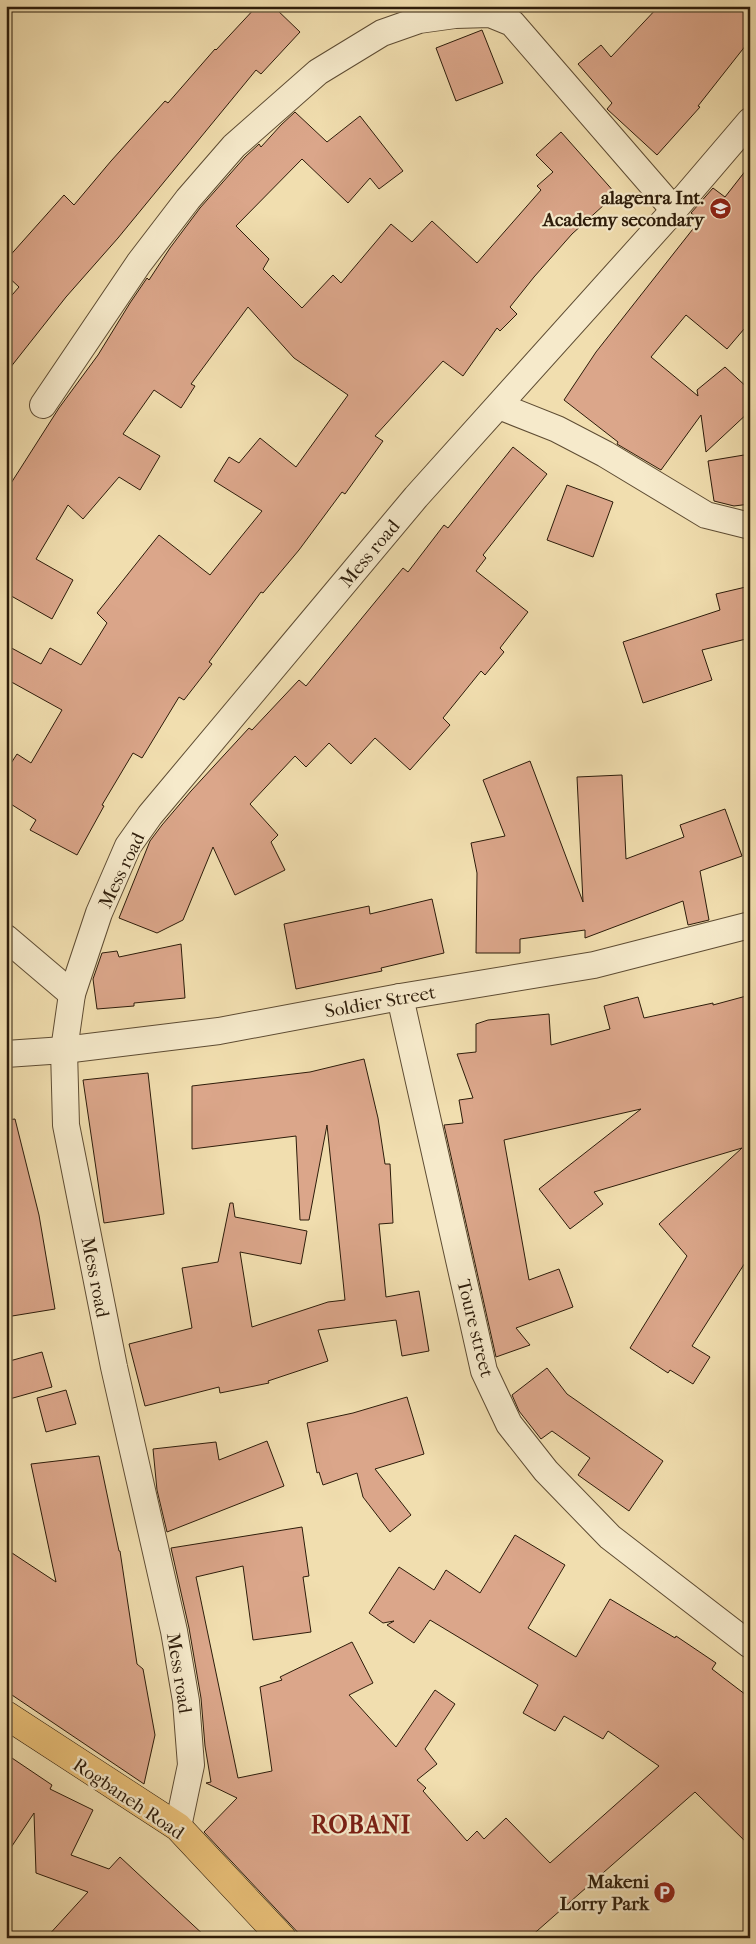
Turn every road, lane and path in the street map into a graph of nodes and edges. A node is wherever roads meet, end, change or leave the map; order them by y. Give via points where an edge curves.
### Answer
1 (750, 121) edge
2 (674, 210) junction
3 (43, 405) dead end
4 (499, 406) junction
5 (750, 526) edge
6 (750, 925) edge
7 (6, 938) edge
8 (72, 994) junction
9 (400, 997) junction
10 (64, 1050) junction
11 (6, 1054) edge
12 (750, 1645) edge
13 (6, 1715) edge
14 (178, 1827) junction
15 (282, 1938) edge

1 - 2 street, Mess road
2 - 3 street via 512,23 490,14 420,20 382,33 318,72 234,146 139,262
2 - 4 street, Mess road
4 - 5 street via 557,429 605,454 706,515
4 - 8 street, Mess road via 416,497 150,815 128,846 99,913
6 - 9 street, Soldier Street via 594,965
7 - 8 street
8 - 10 street, Mess road
9 - 10 street, Soldier Street via 219,1031
9 - 12 street, Toure street via 484,1371 509,1424 546,1471 610,1536
10 - 11 street, Soldier Street
10 - 14 street, Mess road via 66,1125 186,1700 191,1765
13 - 14 main road, Rogbaneh Road
14 - 15 main road, Rogbaneh Road

